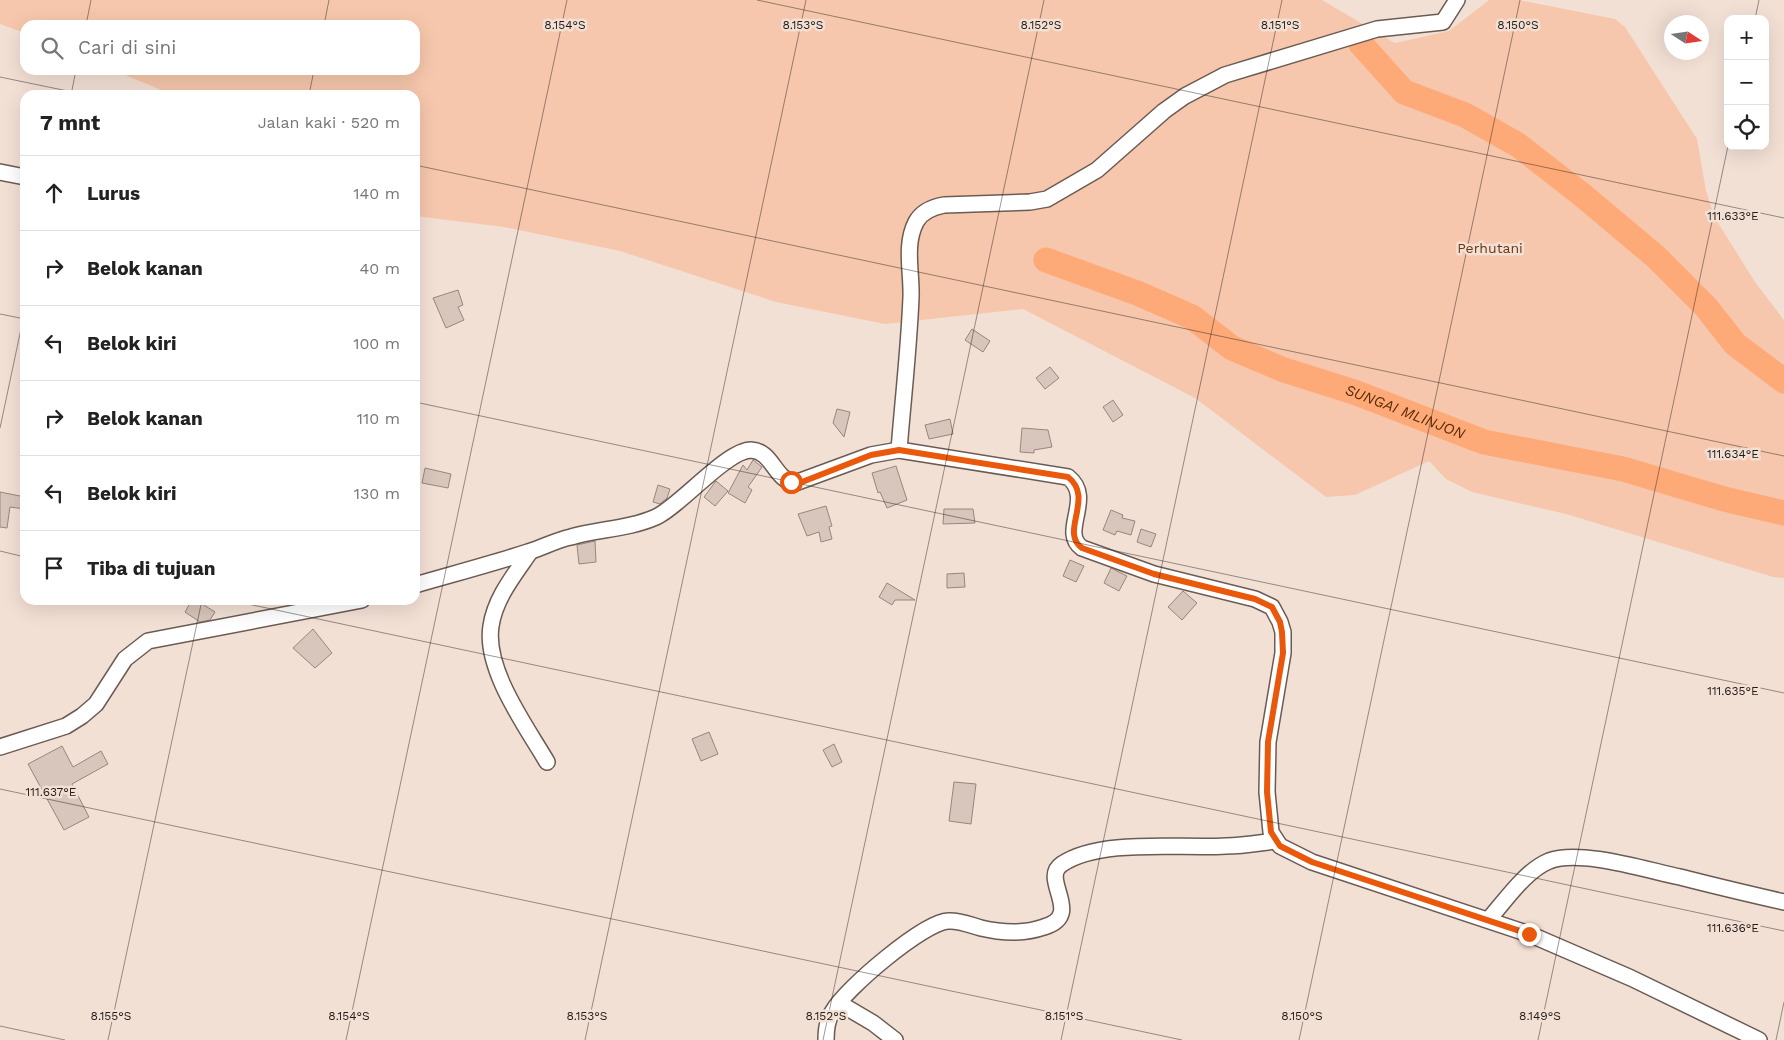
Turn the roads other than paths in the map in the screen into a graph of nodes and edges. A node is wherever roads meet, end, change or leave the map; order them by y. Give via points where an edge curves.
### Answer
1 (1457, 0) edge
2 (0, 172) edge
3 (20, 176) edge
4 (899, 450) junction
5 (530, 552) junction
6 (420, 584) edge
7 (313, 606) edge
8 (0, 747) edge
9 (547, 762) dead end
10 (1275, 841) junction
11 (1784, 902) edge
12 (1489, 919) junction
13 (839, 1003) junction
14 (826, 1040) edge
15 (895, 1040) edge
16 (1759, 1040) edge

1 - 4 street via 1443,22 1377,29 1225,75 1164,111 1097,170 1046,198 1030,202 934,206 921,214 911,236 909,250 911,296
2 - 3 street
4 - 5 street via 871,455 794,483 784,480 766,456 747,451 705,477 669,510 655,518 570,537
4 - 10 street via 1068,477 1079,493 1075,536 1078,546 1154,574 1255,599 1272,607 1280,622 1283,639 1268,742 1268,817
5 - 6 street
5 - 9 street via 504,591 494,613 491,650 502,682
7 - 8 street via 148,641 125,659 96,704 82,716 66,726
10 - 12 street via 1312,862
10 - 13 street via 1227,846 1129,846 1078,857 1056,871 1054,882 1063,903 1057,920 1047,927 1013,932 958,921 941,921 892,953
11 - 12 street via 1585,857 1566,858 1539,866
12 - 16 street via 1631,978
13 - 14 street via 830,1017
13 - 15 street

